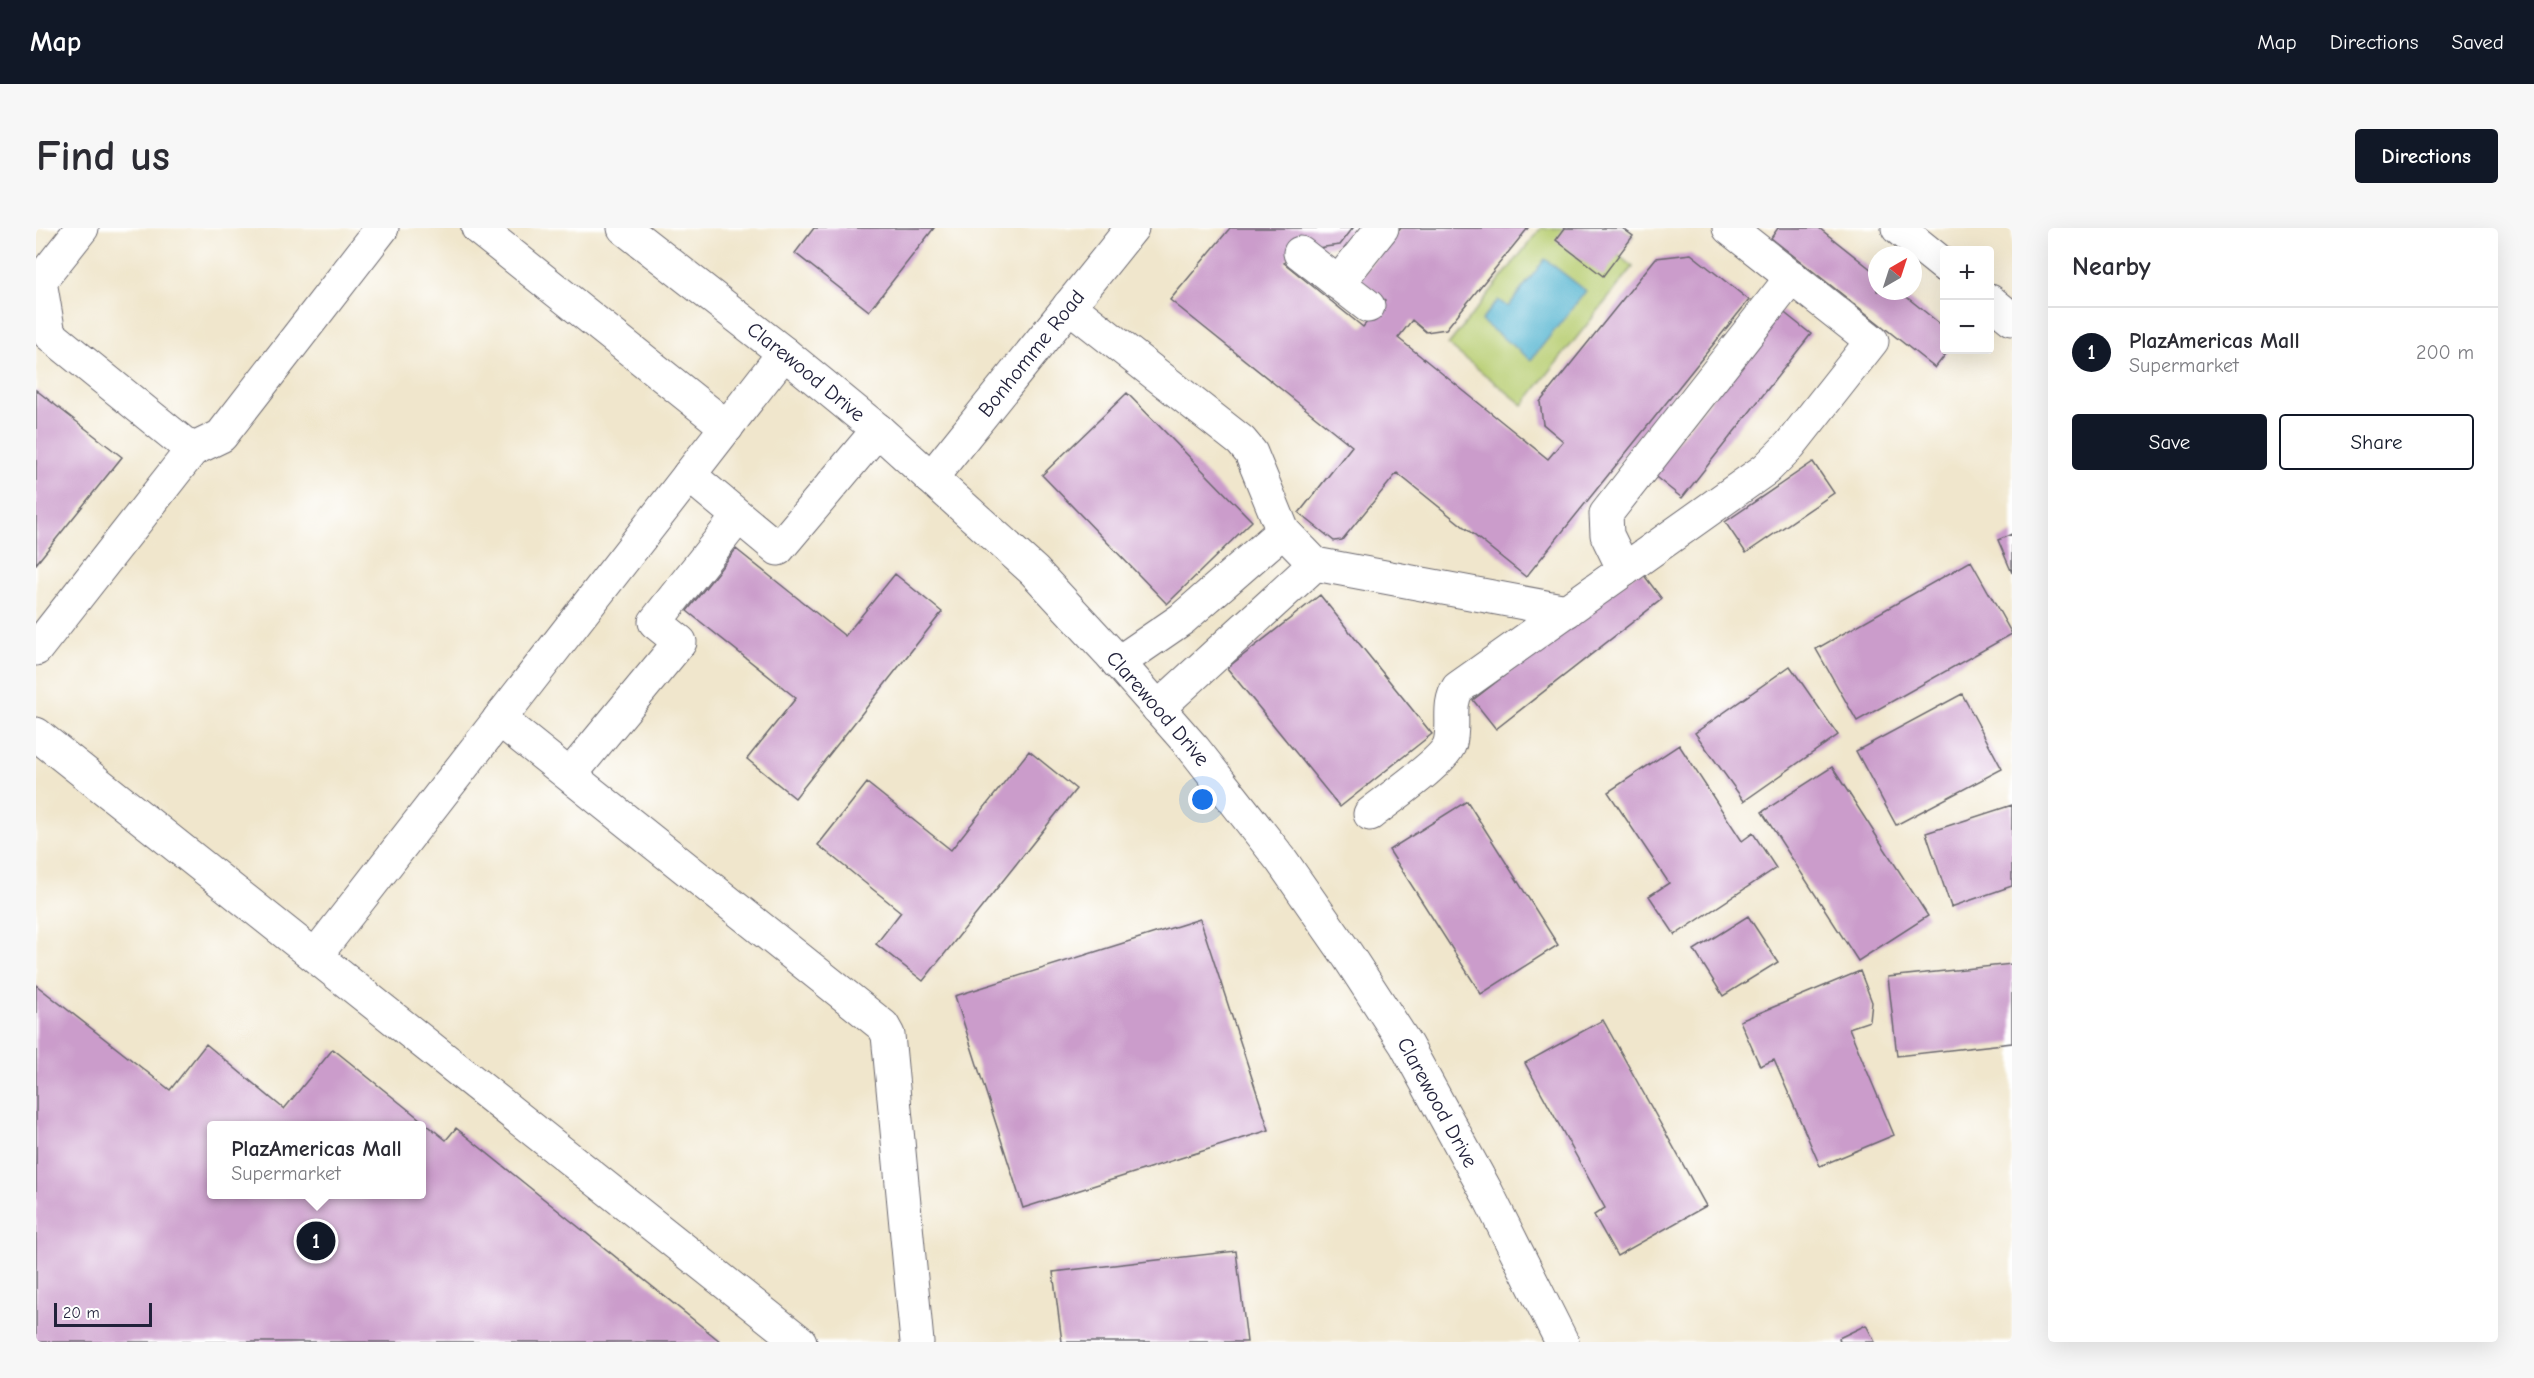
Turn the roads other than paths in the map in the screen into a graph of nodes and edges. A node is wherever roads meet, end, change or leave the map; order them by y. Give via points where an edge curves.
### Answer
1 (82, 228) edge
2 (382, 228) edge
3 (478, 228) edge
4 (624, 228) edge
5 (1132, 228) edge
6 (1382, 228) edge
7 (1729, 228) edge
8 (1898, 228) edge
9 (1300, 253) dead end
10 (1940, 262) edge
11 (1792, 277) junction
12 (1338, 283) junction
13 (1994, 305) edge
14 (1070, 306) junction
15 (1368, 306) dead end
16 (2012, 319) edge
17 (784, 353) junction
18 (727, 427) junction
19 (878, 430) junction
20 (192, 450) junction
21 (689, 475) junction
22 (932, 478) junction
23 (738, 517) junction
24 (1283, 531) junction
25 (1315, 564) junction
26 (1624, 570) junction
27 (1567, 611) junction
28 (36, 649) edge
29 (1118, 663) junction
30 (1158, 708) junction
31 (499, 719) junction
32 (36, 734) edge
33 (570, 776) junction
34 (1370, 814) dead end
35 (316, 955) junction
36 (800, 1342) edge
37 (917, 1342) edge
38 (1562, 1342) edge

1 - 20 street via 40,281 49,334
2 - 20 street via 221,436
3 - 18 street
4 - 17 street, Clarewood Drive
5 - 14 street, Bonhomme Road
6 - 12 street
7 - 11 street
8 - 10 street
9 - 12 street
11 - 26 street via 1606,514 1607,536
11 - 26 street via 1872,341 1779,457
12 - 15 street
13 - 16 street
14 - 22 street, Bonhomme Road
14 - 24 street via 1241,441 1251,453
17 - 18 street
17 - 19 street, Clarewood Drive
18 - 21 street
19 - 22 street, Clarewood Drive
19 - 23 street via 778,549
20 - 28 street
21 - 23 street
21 - 31 street
22 - 29 street, Clarewood Drive via 1034,571
23 - 33 street via 655,622 680,642
24 - 25 street
24 - 29 street via 1182,619
25 - 27 street
25 - 30 street
26 - 27 street
27 - 34 street via 1458,688 1452,698 1449,746 1440,759
29 - 30 street, Clarewood Drive
30 - 38 street, Clarewood Drive via 1282,861 1406,1045
31 - 33 street
31 - 35 street
32 - 35 street
33 - 37 street via 883,1026 888,1035
35 - 36 street

